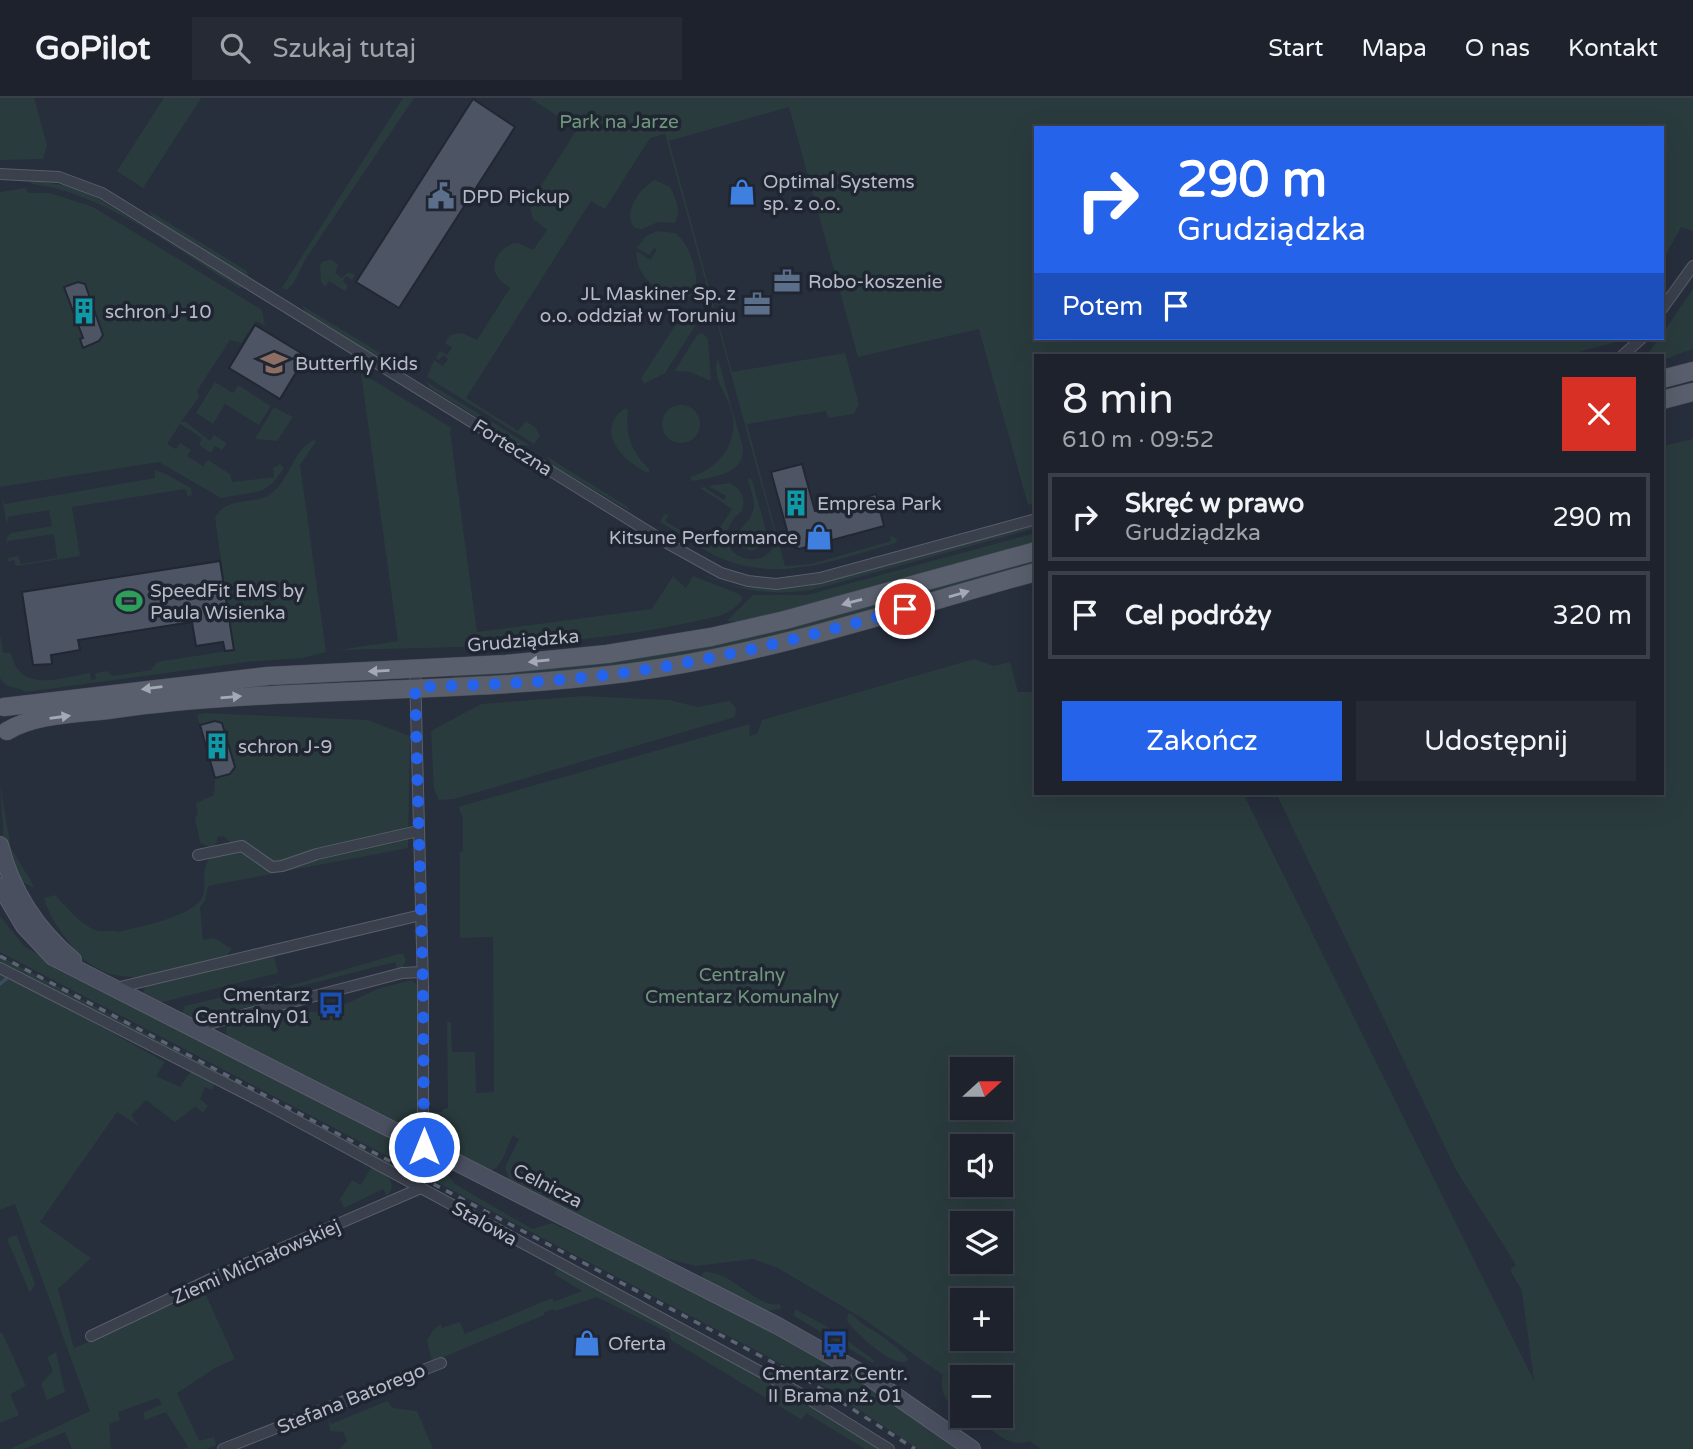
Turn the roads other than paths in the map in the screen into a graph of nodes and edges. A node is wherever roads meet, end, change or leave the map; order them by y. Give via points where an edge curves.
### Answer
1 (0, 176) edge
2 (1693, 266) edge
3 (1664, 306) edge
4 (1640, 340) edge
5 (1624, 354) edge
6 (1693, 371) edge
7 (1664, 378) edge
8 (1693, 392) edge
9 (1664, 399) edge
10 (1034, 520) edge
11 (1034, 552) edge
12 (1034, 573) edge
13 (415, 678) junction
14 (2, 704) edge
15 (4, 737) edge
16 (418, 831) junction
17 (0, 845) edge
18 (198, 855) dead end
19 (0, 886) edge
20 (421, 915) junction
21 (0, 968) edge
22 (422, 972) junction
23 (94, 978) junction
24 (116, 988) junction
25 (193, 1028) junction
26 (424, 1147) junction
27 (421, 1188) junction
28 (91, 1336) dead end
29 (441, 1363) dead end
30 (223, 1449) edge
31 (889, 1449) edge
32 (972, 1449) edge

1 - 10 street, Forteczna via 58,177 102,193 720,573 761,583 806,581
2 - 3 street
4 - 5 street
6 - 7 main road
8 - 9 main road
11 -> 13 main road, Grudziądzka via 711,637
13 -> 12 main road, Grudziądzka via 594,676 711,659
13 -> 14 main road, Grudziądzka via 268,676
15 -> 13 main road, Grudziądzka via 28,721
13 - 16 street
14 - 15 main road via 7,714
16 - 18 street via 282,866 272,867 242,846
16 - 20 street
17 - 23 street, Celnicza via 15,890 34,920
19 - 23 street, Celnicza via 44,950
20 - 22 street
20 - 24 street
21 - 27 street, Stalowa
22 - 25 street via 402,973
22 - 26 street
23 - 24 street, Celnicza
24 - 25 street, Celnicza
25 - 26 street, Celnicza
26 - 32 street, Celnicza via 830,1353
27 - 28 street, Ziemi Michałowskiej
27 - 31 street, Stalowa via 796,1391
29 - 30 street, Stefana Batorego

